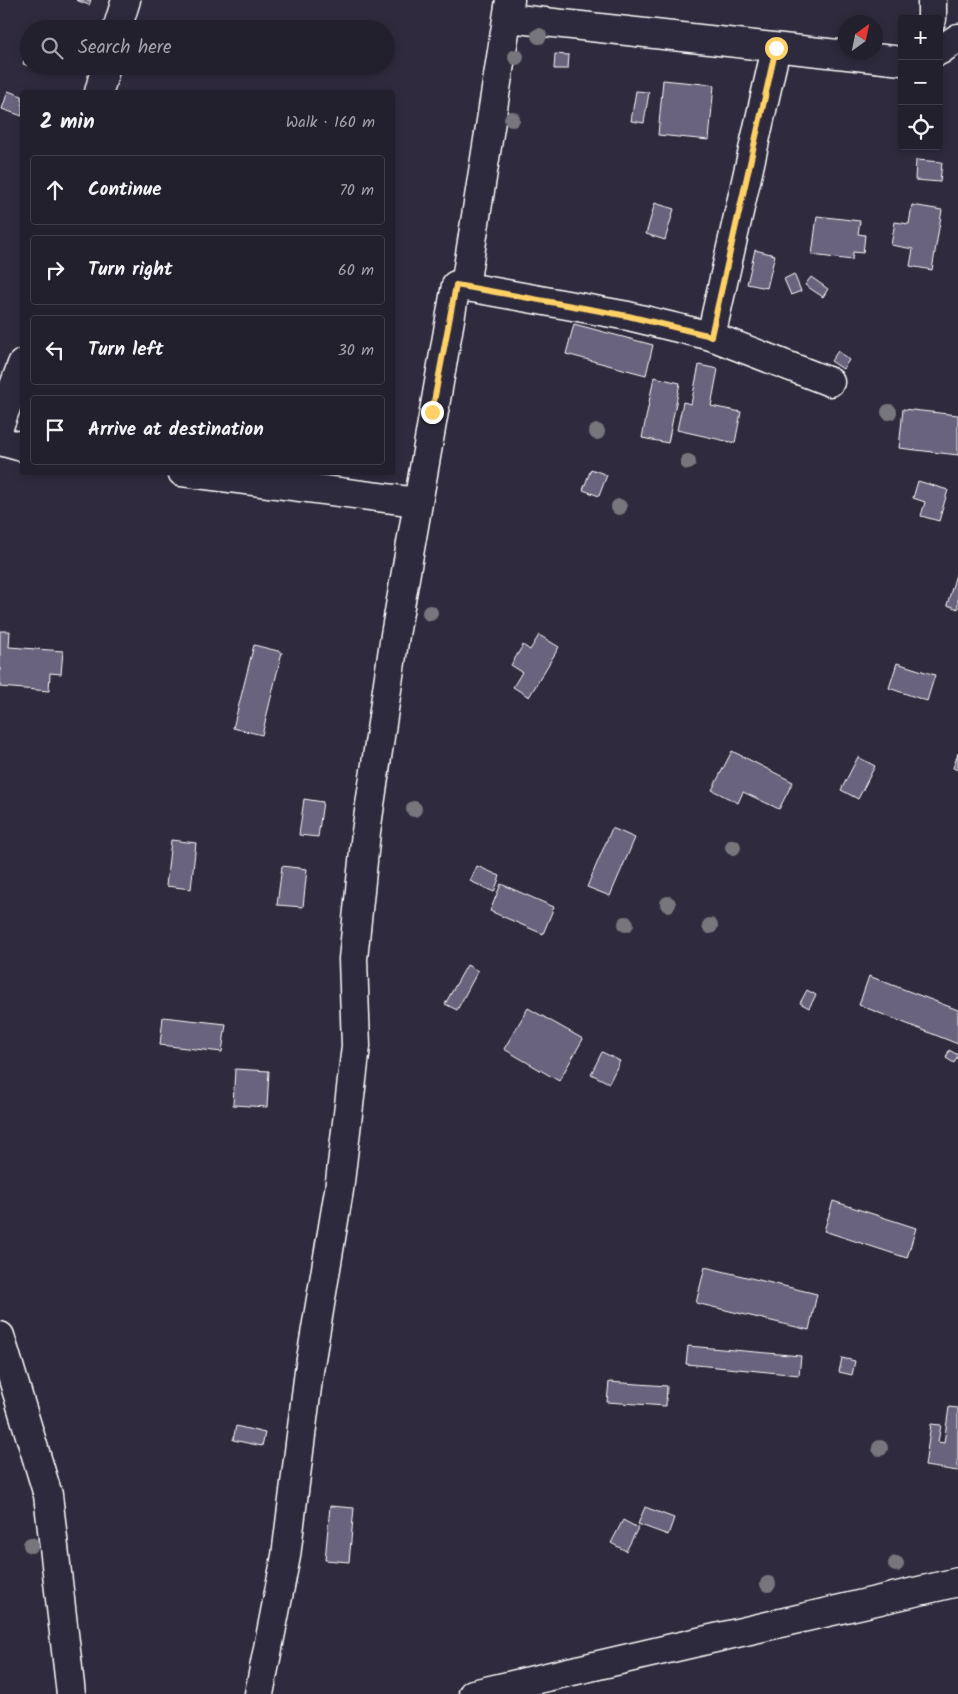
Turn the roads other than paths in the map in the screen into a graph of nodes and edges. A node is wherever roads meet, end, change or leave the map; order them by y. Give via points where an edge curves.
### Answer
1 (126, 0) edge
2 (932, 0) edge
3 (509, 9) edge
4 (932, 15) edge
5 (120, 20) edge
6 (958, 38) edge
7 (943, 47) edge
8 (776, 48) junction
9 (898, 61) edge
10 (103, 75) edge
11 (99, 90) edge
12 (465, 286) junction
13 (711, 336) junction
14 (20, 369) edge
15 (830, 382) dead end
16 (0, 424) edge
17 (0, 441) edge
18 (20, 446) edge
19 (206, 475) edge
20 (417, 502) junction
21 (0, 1336) edge
22 (958, 1582) edge
23 (71, 1694) edge
24 (259, 1694) edge
25 (473, 1694) edge

1 - 5 street
2 - 4 street
3 - 8 street
3 - 12 street
6 - 7 street
8 - 9 street
8 - 13 street
10 - 11 street
12 - 13 street via 628,316
12 - 20 street via 456,285
13 - 15 street
14 - 16 street
17 - 18 street
19 - 20 street
20 - 24 street via 366,832 352,959 356,1046 339,1190 309,1371 286,1556
21 - 23 street via 48,1495
22 - 25 street

